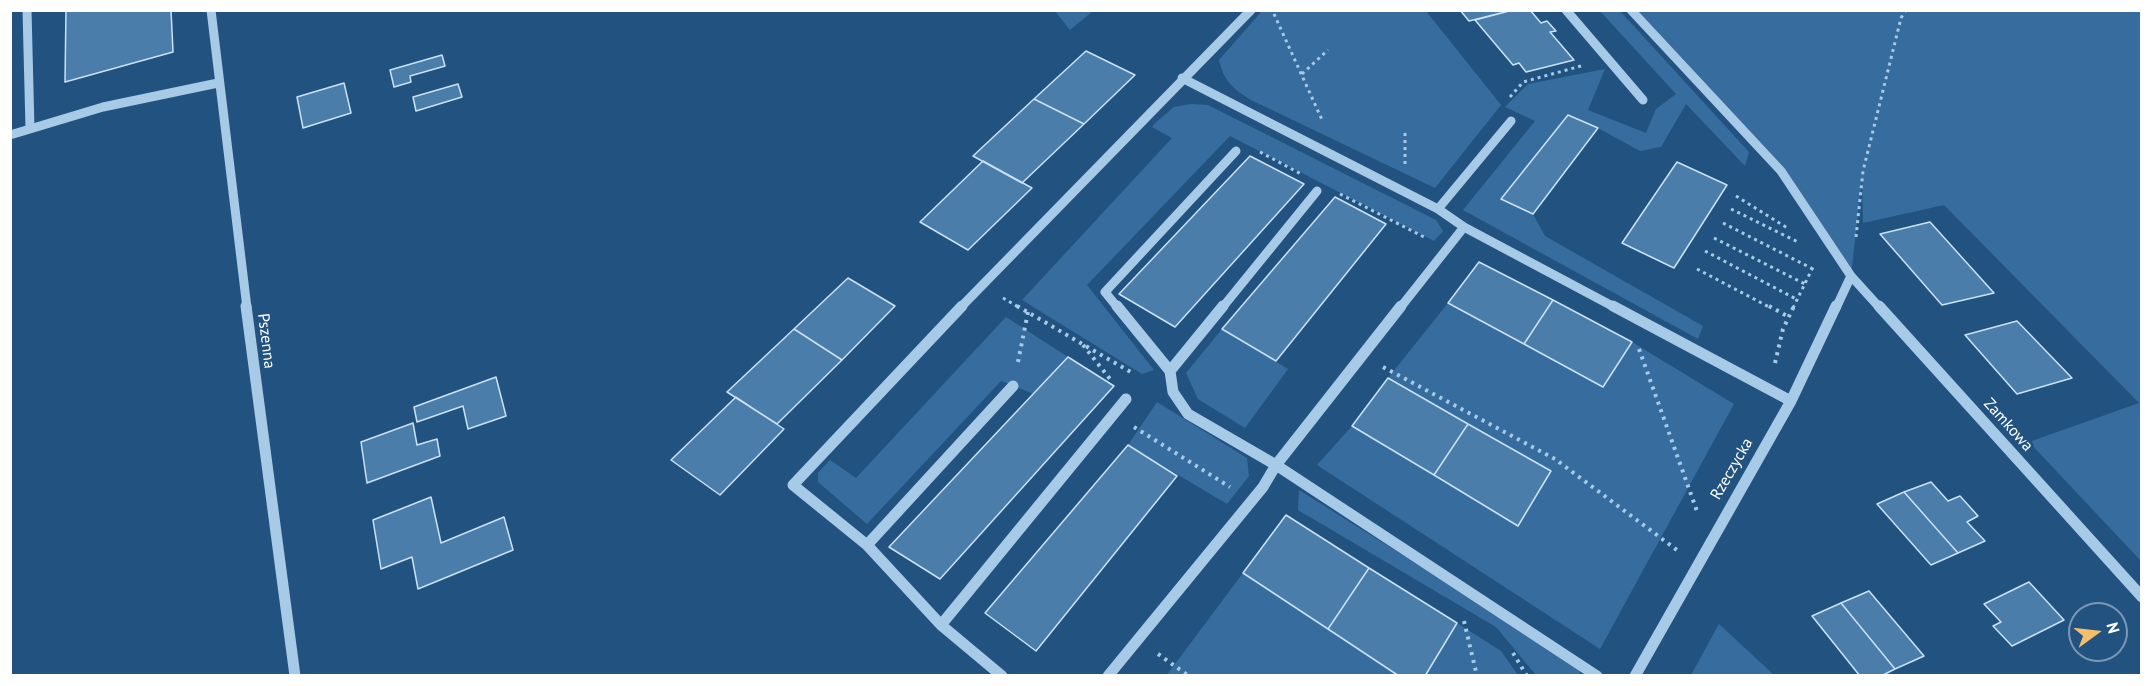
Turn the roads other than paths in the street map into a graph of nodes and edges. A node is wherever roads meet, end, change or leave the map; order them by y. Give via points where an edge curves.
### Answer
1 (27, 10) edge
2 (211, 10) edge
3 (1251, 10) edge
4 (1566, 10) edge
5 (1631, 10) edge
6 (1182, 78) junction
7 (218, 83) junction
8 (1643, 100) dead end
9 (1511, 121) dead end
10 (30, 129) junction
11 (10, 135) edge
12 (1236, 151) dead end
13 (1317, 191) dead end
14 (1438, 209) junction
15 (1464, 227) junction
16 (1851, 276) junction
17 (1170, 371) junction
18 (1013, 386) road end
19 (1126, 399) road end
20 (1791, 401) junction
21 (1276, 465) junction
22 (867, 545) junction
23 (2142, 597) edge
24 (941, 625) junction
25 (295, 675) edge
26 (1002, 675) edge
27 (1108, 675) edge
28 (1597, 675) edge
29 (1635, 675) edge

1 - 10 street
2 - 7 street, Pszenna
3 - 6 street
4 - 8 street
5 - 16 street, Zamkowa via 1781,171
6 - 14 street
6 - 22 street via 793,485
7 - 10 street via 103,107
7 - 25 street, Pszenna
9 - 14 street
10 - 11 street
12 - 17 street via 1105,292
13 - 17 street
14 - 15 street
15 - 20 street
15 - 21 street
16 - 20 street, Rzeczycka
16 - 23 street, Zamkowa
17 - 21 street via 1173,392 1188,414
18 - 22 street
19 - 24 street
20 - 29 street, Rzeczycka
21 - 27 street via 1263,487
21 - 28 street
22 - 24 street
24 - 26 street

